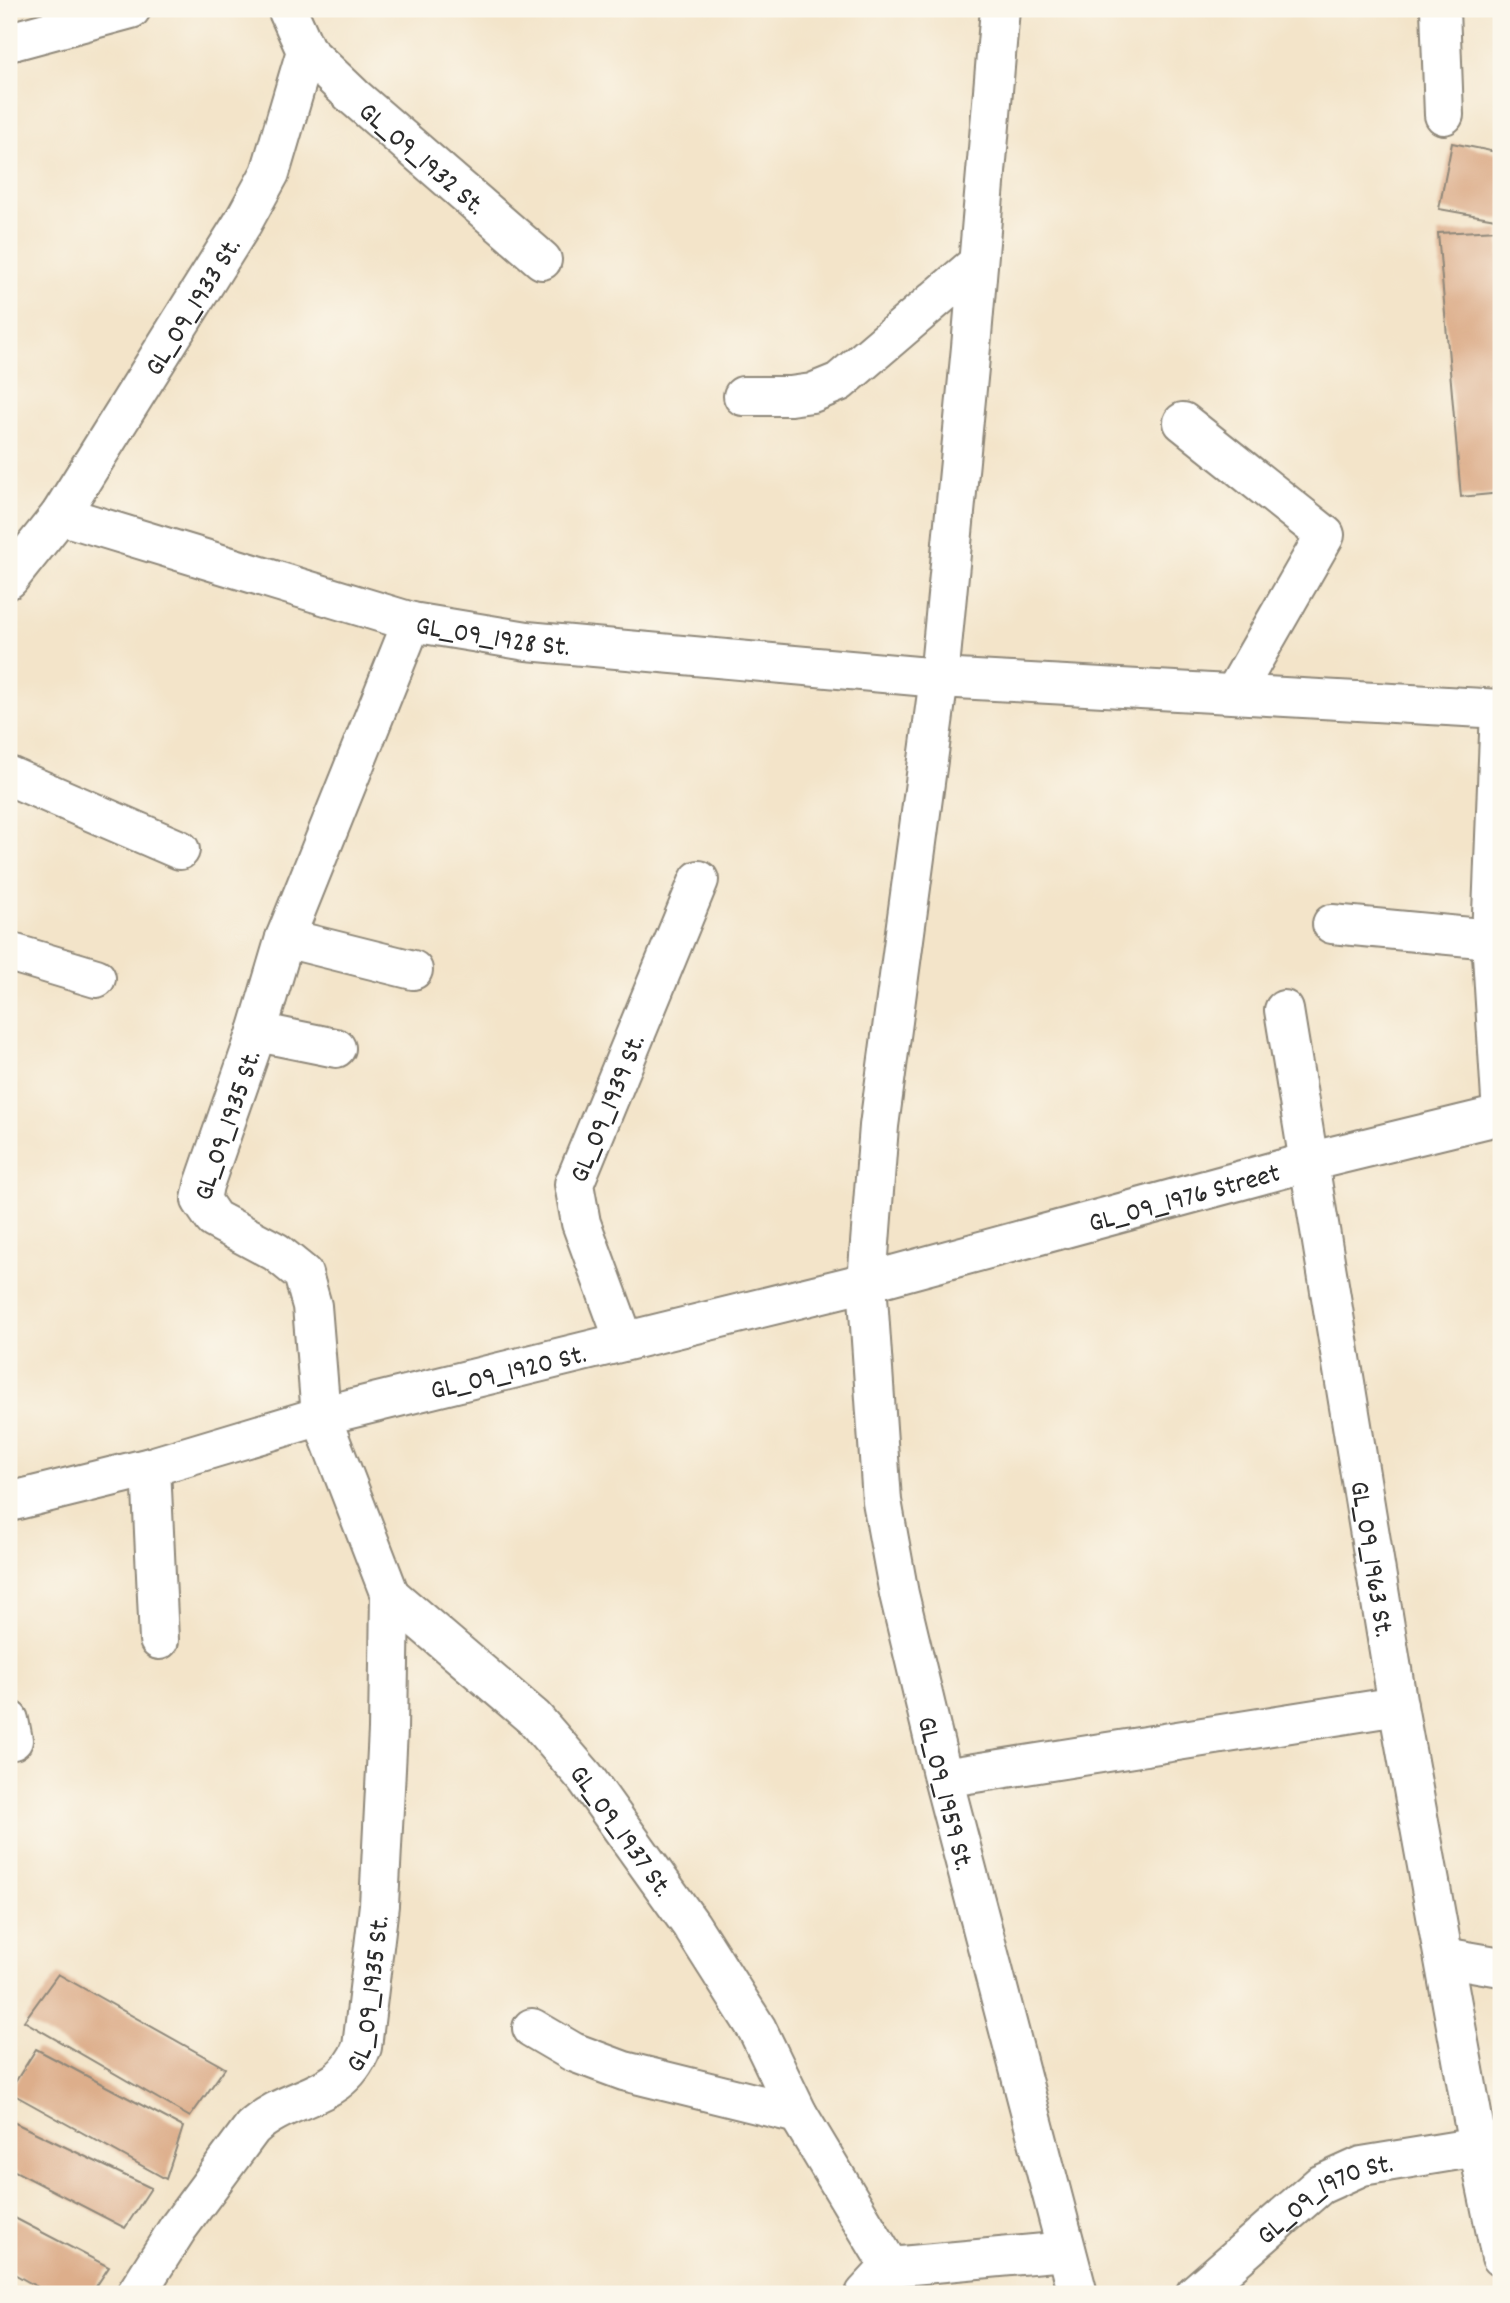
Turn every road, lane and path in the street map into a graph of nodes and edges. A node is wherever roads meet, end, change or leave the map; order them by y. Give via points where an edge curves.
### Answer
1 (131, 9) edge
2 (287, 9) edge
3 (1000, 9) edge
4 (1440, 9) edge
5 (9, 42) edge
6 (306, 51) junction
7 (1444, 115) dead end
8 (542, 260) dead end
9 (978, 263) junction
10 (743, 396) dead end
11 (1183, 422) dead end
12 (60, 515) junction
13 (9, 579) edge
14 (412, 622) junction
15 (939, 678) junction
16 (1234, 694) junction
17 (1501, 709) edge
18 (9, 776) edge
19 (180, 850) dead end
20 (699, 880) dead end
21 (1332, 924) dead end
22 (285, 938) junction
23 (1491, 939) junction
24 (9, 953) edge
25 (413, 970) dead end
26 (96, 978) dead end
27 (1284, 1010) dead end
28 (257, 1032) junction
29 (336, 1048) dead end
30 (1501, 1099) edge
31 (1501, 1115) edge
32 (1308, 1162) junction
33 (867, 1282) junction
34 (624, 1340) junction
35 (321, 1416) junction
36 (151, 1466) junction
37 (9, 1502) edge
38 (390, 1595) junction
39 (159, 1640) dead end
40 (1398, 1706) junction
41 (943, 1778) junction
42 (1444, 1957) junction
43 (1501, 1967) edge
44 (532, 2028) dead end
45 (798, 2114) junction
46 (1478, 2147) junction
47 (1066, 2251) junction
48 (1501, 2257) edge
49 (878, 2281) edge
50 (136, 2294) edge
51 (1078, 2294) edge
52 (1195, 2294) edge

1 - 5 street
2 - 6 street
3 - 9 street, GL_09_1959 St.
4 - 7 street
6 - 8 street, GL_09_1932 St.
6 - 12 street, GL_09_1933 St. via 270,173
9 - 10 street via 839,382 812,393
9 - 15 street, GL_09_1959 St.
11 - 16 street via 1325,535
12 - 13 street, GL_09_1933 St.
12 - 14 street, GL_09_1928 St.
14 - 15 street, GL_09_1928 St. via 527,641
14 - 22 street, GL_09_1935 St.
15 - 16 street, GL_09_1928 St.
15 - 33 street, GL_09_1959 St. via 878,1126
16 - 17 street, GL_09_1928 St.
17 - 23 street
18 - 19 street
20 - 34 street, GL_09_1939 St. via 574,1184 581,1223
21 - 23 street
22 - 25 street
22 - 28 street, GL_09_1935 St.
23 - 30 street
24 - 26 street
27 - 32 street, GL_09_1963 St.
28 - 29 street, GL_09_1935 St.
28 - 35 street, GL_09_1935 St. via 201,1200 214,1219 276,1252 303,1274 313,1306
31 - 32 street, GL_09_1976 Street
32 - 33 street, GL_09_1976 Street
32 - 40 street, GL_09_1963 St.
33 - 34 street, GL_09_1920 St.
33 - 41 street, GL_09_1959 St. via 882,1500 899,1594
34 - 35 street, GL_09_1920 St.
35 - 36 street, GL_09_1920 St.
35 - 38 street
36 - 37 street, GL_09_1920 St.
36 - 39 street
38 - 45 street, GL_09_1937 St. via 534,1718 585,1777 691,1924 757,2029
38 - 50 street, GL_09_1935 St. via 379,1905 362,2047 355,2065 340,2081 266,2116 252,2128
40 - 41 street
40 - 42 street, GL_09_1963 St.
41 - 47 street, GL_09_1959 St.
42 - 43 street
42 - 46 street, GL_09_1963 St.
44 - 45 street via 573,2052 624,2071
45 - 49 street, GL_09_1937 St.
46 - 48 street, GL_09_1963 St.
46 - 52 street, GL_09_1970 St. via 1362,2166 1320,2186
47 - 49 street
47 - 51 street, GL_09_1959 St.

